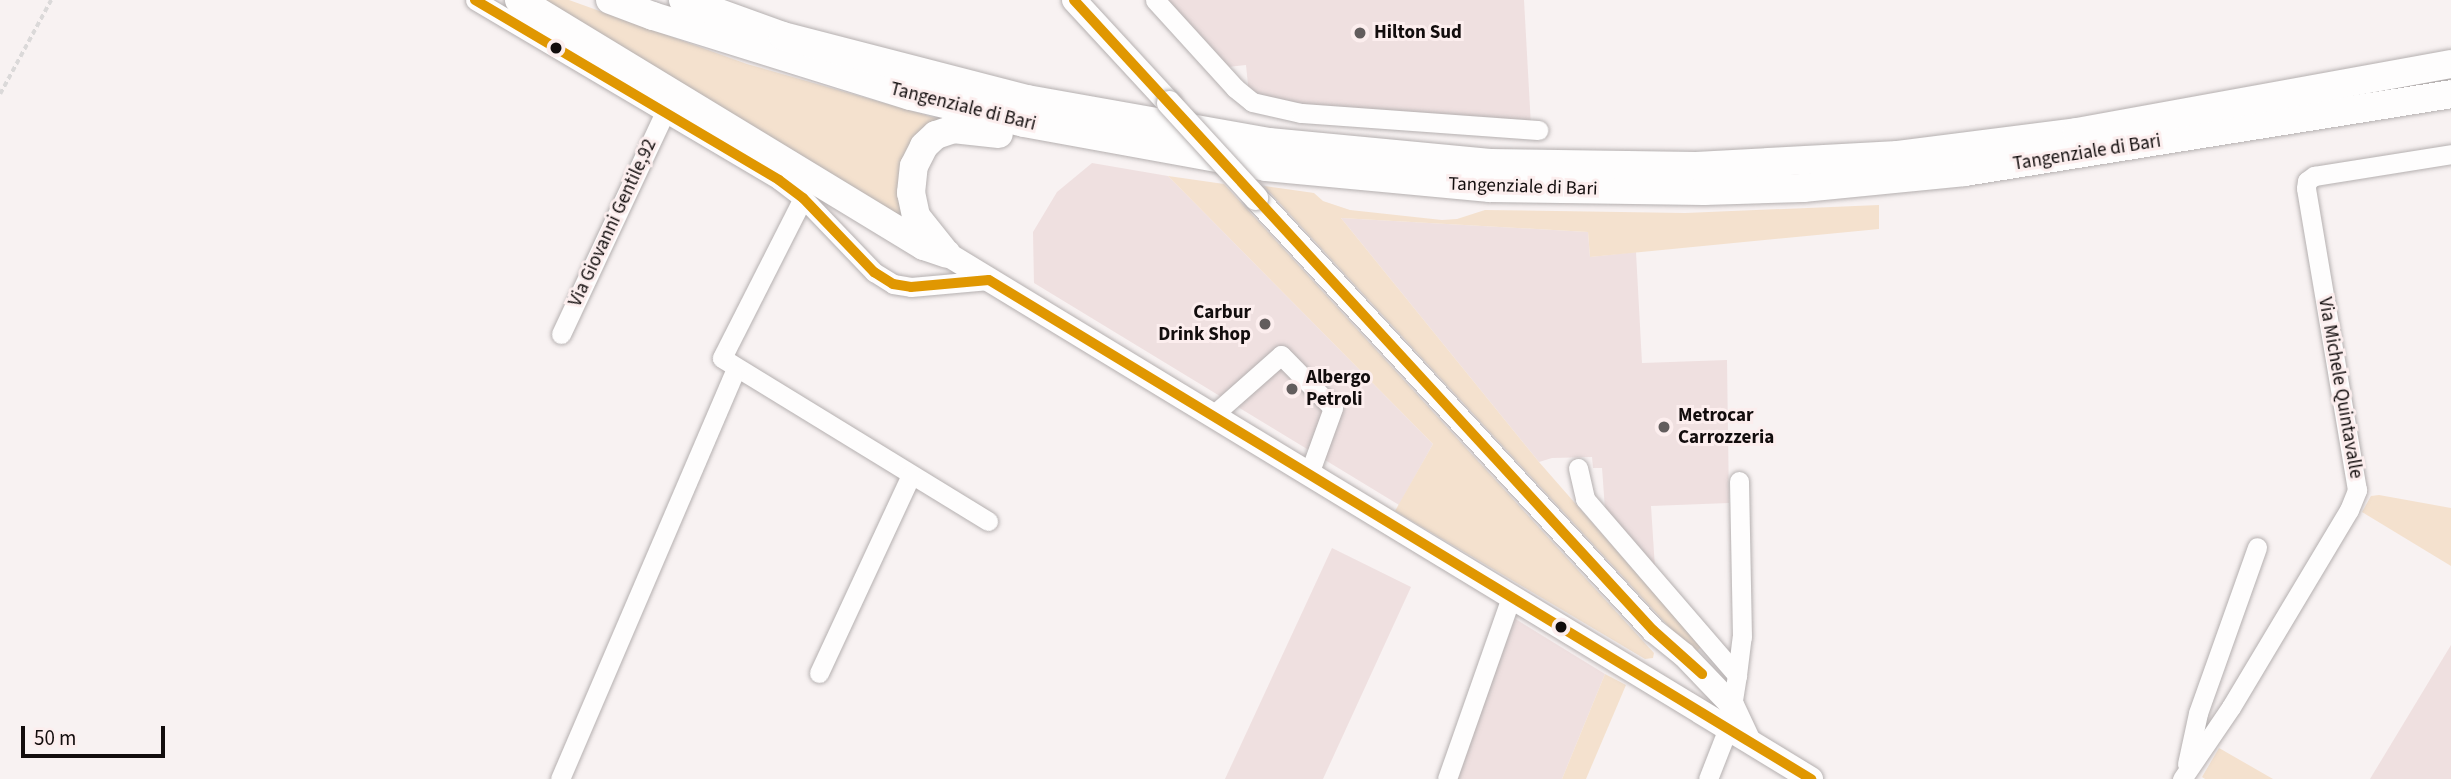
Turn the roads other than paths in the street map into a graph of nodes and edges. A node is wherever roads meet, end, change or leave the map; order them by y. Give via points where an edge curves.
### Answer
1 (475, 0) edge
2 (519, 0) edge
3 (610, 0) edge
4 (683, 0) edge
5 (1074, 0) edge
6 (1156, 0) edge
7 (2451, 64) edge
8 (2451, 94) edge
9 (665, 112) junction
10 (1538, 130) dead end
11 (1163, 149) junction
12 (2451, 154) edge
13 (803, 198) junction
14 (947, 254) junction
15 (989, 280) junction
16 (911, 287) junction
17 (561, 334) dead end
18 (736, 368) junction
19 (1212, 416) junction
20 (1578, 468) dead end
21 (1309, 474) junction
22 (911, 475) junction
23 (1739, 481) dead end
24 (988, 521) dead end
25 (2257, 547) dead end
26 (1511, 597) junction
27 (1653, 630) junction
28 (819, 673) dead end
29 (1737, 675) junction
30 (1659, 685) junction
31 (1736, 725) junction
32 (2184, 776) edge
33 (560, 779) edge
34 (1447, 779) edge
35 (1707, 779) edge
36 (1811, 779) edge

1 - 9 street
2 - 14 highway via 923,246
3 - 11 highway, Tangenziale di Bari via 910,96
4 - 7 highway, Tangenziale di Bari via 783,36 1027,99 1269,142 1490,163 1696,166 1898,155 2077,132
5 - 27 main road, bridge
6 - 10 street via 1234,88 1252,102 1301,113
8 - 11 highway, Tangenziale di Bari via 1965,172 1803,188 1490,188 1284,170
9 - 13 street
9 - 17 street, Via Giovanni Gentile,92
11 - 14 highway via 1065,147 971,128 936,135 914,166 911,193 916,216
12 - 32 street, Via Michele Quintavalle via 2314,176 2307,181 2357,491 2231,707
13 - 16 street via 874,272 893,284
13 - 18 street via 722,358
14 - 15 main road
14 - 16 street via 933,273
15 - 16 street
15 - 19 main road
18 - 22 street
18 - 33 street
19 - 21 main road
19 - 21 street via 1282,355 1333,408
20 - 29 street via 1586,499
21 - 26 main road
22 - 24 street
22 - 28 street
23 - 29 street via 1742,637
25 - 32 street via 2198,713
26 - 30 main road
26 - 34 street
27 - 30 main road via 1665,653 1665,672
27 - 31 main road via 1684,654
29 - 31 street
30 - 31 main road
31 - 35 street
31 - 36 main road

